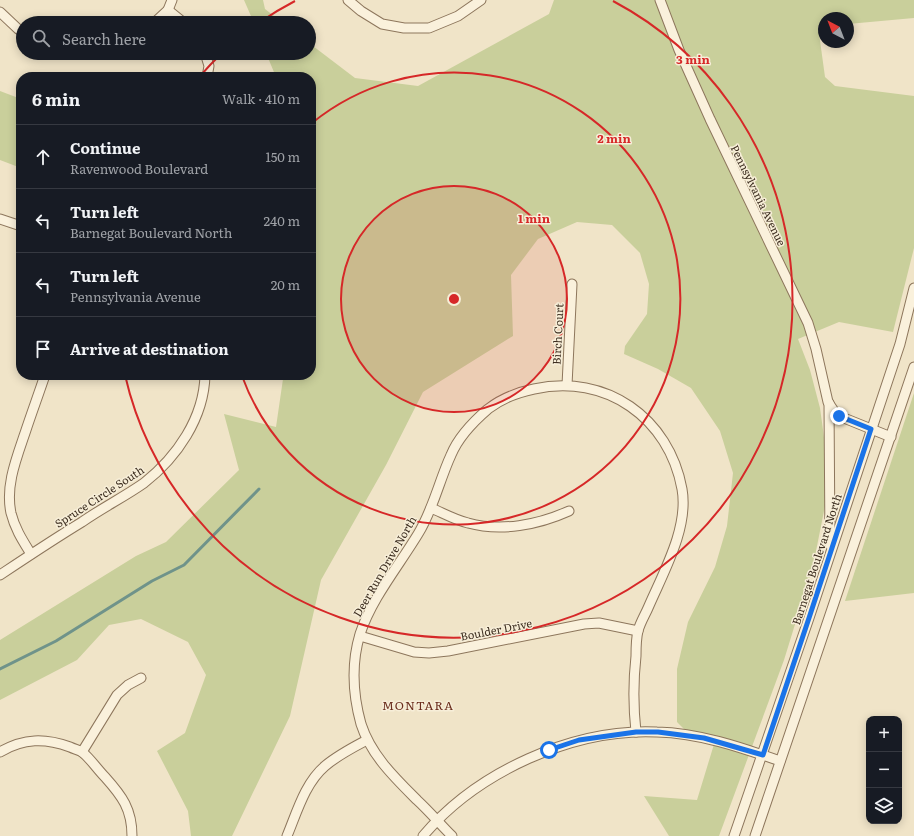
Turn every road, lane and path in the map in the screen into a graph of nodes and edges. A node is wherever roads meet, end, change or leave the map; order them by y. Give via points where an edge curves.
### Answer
1 (172, 0) edge
2 (348, 0) edge
3 (481, 0) edge
4 (660, 0) edge
5 (168, 10) junction
6 (0, 12) edge
7 (162, 16) edge
8 (175, 16) edge
9 (16, 26) edge
10 (207, 60) edge
11 (208, 72) edge
12 (0, 219) edge
13 (16, 224) edge
14 (572, 284) dead end
15 (914, 288) edge
16 (914, 367) edge
17 (43, 380) edge
18 (204, 380) edge
19 (567, 385) junction
20 (828, 402) junction
21 (871, 429) junction
22 (890, 437) junction
23 (431, 508) junction
24 (569, 511) dead end
25 (32, 554) junction
26 (830, 554) junction
27 (0, 575) edge
28 (638, 631) junction
29 (360, 636) junction
30 (141, 678) dead end
31 (636, 732) junction
32 (367, 740) junction
33 (0, 752) edge
34 (82, 752) junction
35 (763, 755) junction
36 (780, 761) junction
37 (437, 820) junction
38 (132, 836) edge
39 (287, 836) edge
40 (423, 836) edge
41 (452, 836) edge
42 (734, 836) edge
43 (754, 836) edge

1 - 5 street
2 - 3 street via 382,24 429,28 458,16
4 - 20 street, Pennsylvania Avenue via 710,119 808,323
5 - 7 street
5 - 8 street
6 - 9 street
10 - 11 street
12 - 13 street
14 - 19 street, Birch Court
15 - 21 street, Barnegat Boulevard North via 900,344
16 - 22 street
17 - 25 street via 14,466 10,491 12,515 17,532
18 - 25 street, Spruce Circle South via 196,418 184,440 166,463 134,490
19 - 23 street, Deer Run Drive North via 527,390 490,408 463,435 451,454
19 - 28 street, Deer Run Drive North via 606,393 628,404 642,415 666,445 682,488 684,505 679,534
20 - 21 street, Pennsylvania Avenue via 839,416
20 - 26 street, Pennsylvania Avenue
21 - 22 street, Pennsylvania Avenue
21 - 26 street, Barnegat Boulevard North
22 - 36 street
23 - 24 street via 467,523 489,527 511,527 541,522
23 - 29 street, Deer Run Drive North via 419,533 368,616
25 - 27 street, Spruce Circle South
26 - 35 street, Barnegat Boulevard North
28 - 29 street, Boulder Drive via 599,623 584,624 429,653 414,652
28 - 31 street, Deer Run Drive North via 633,687
29 - 32 street, Deer Run Drive North via 353,680 360,721
30 - 34 street via 117,695
31 - 35 street via 704,738
31 - 37 street via 579,740 537,755 493,777
32 - 37 street, Deer Run Drive North via 394,778
32 - 39 street via 341,754 315,777 307,789
33 - 34 street via 23,742 41,740 55,742
34 - 38 street via 118,791 130,812
35 - 36 street
35 - 42 street, Barnegat Boulevard North
36 - 43 street
37 - 40 street
37 - 41 street, Deer Run Drive North

